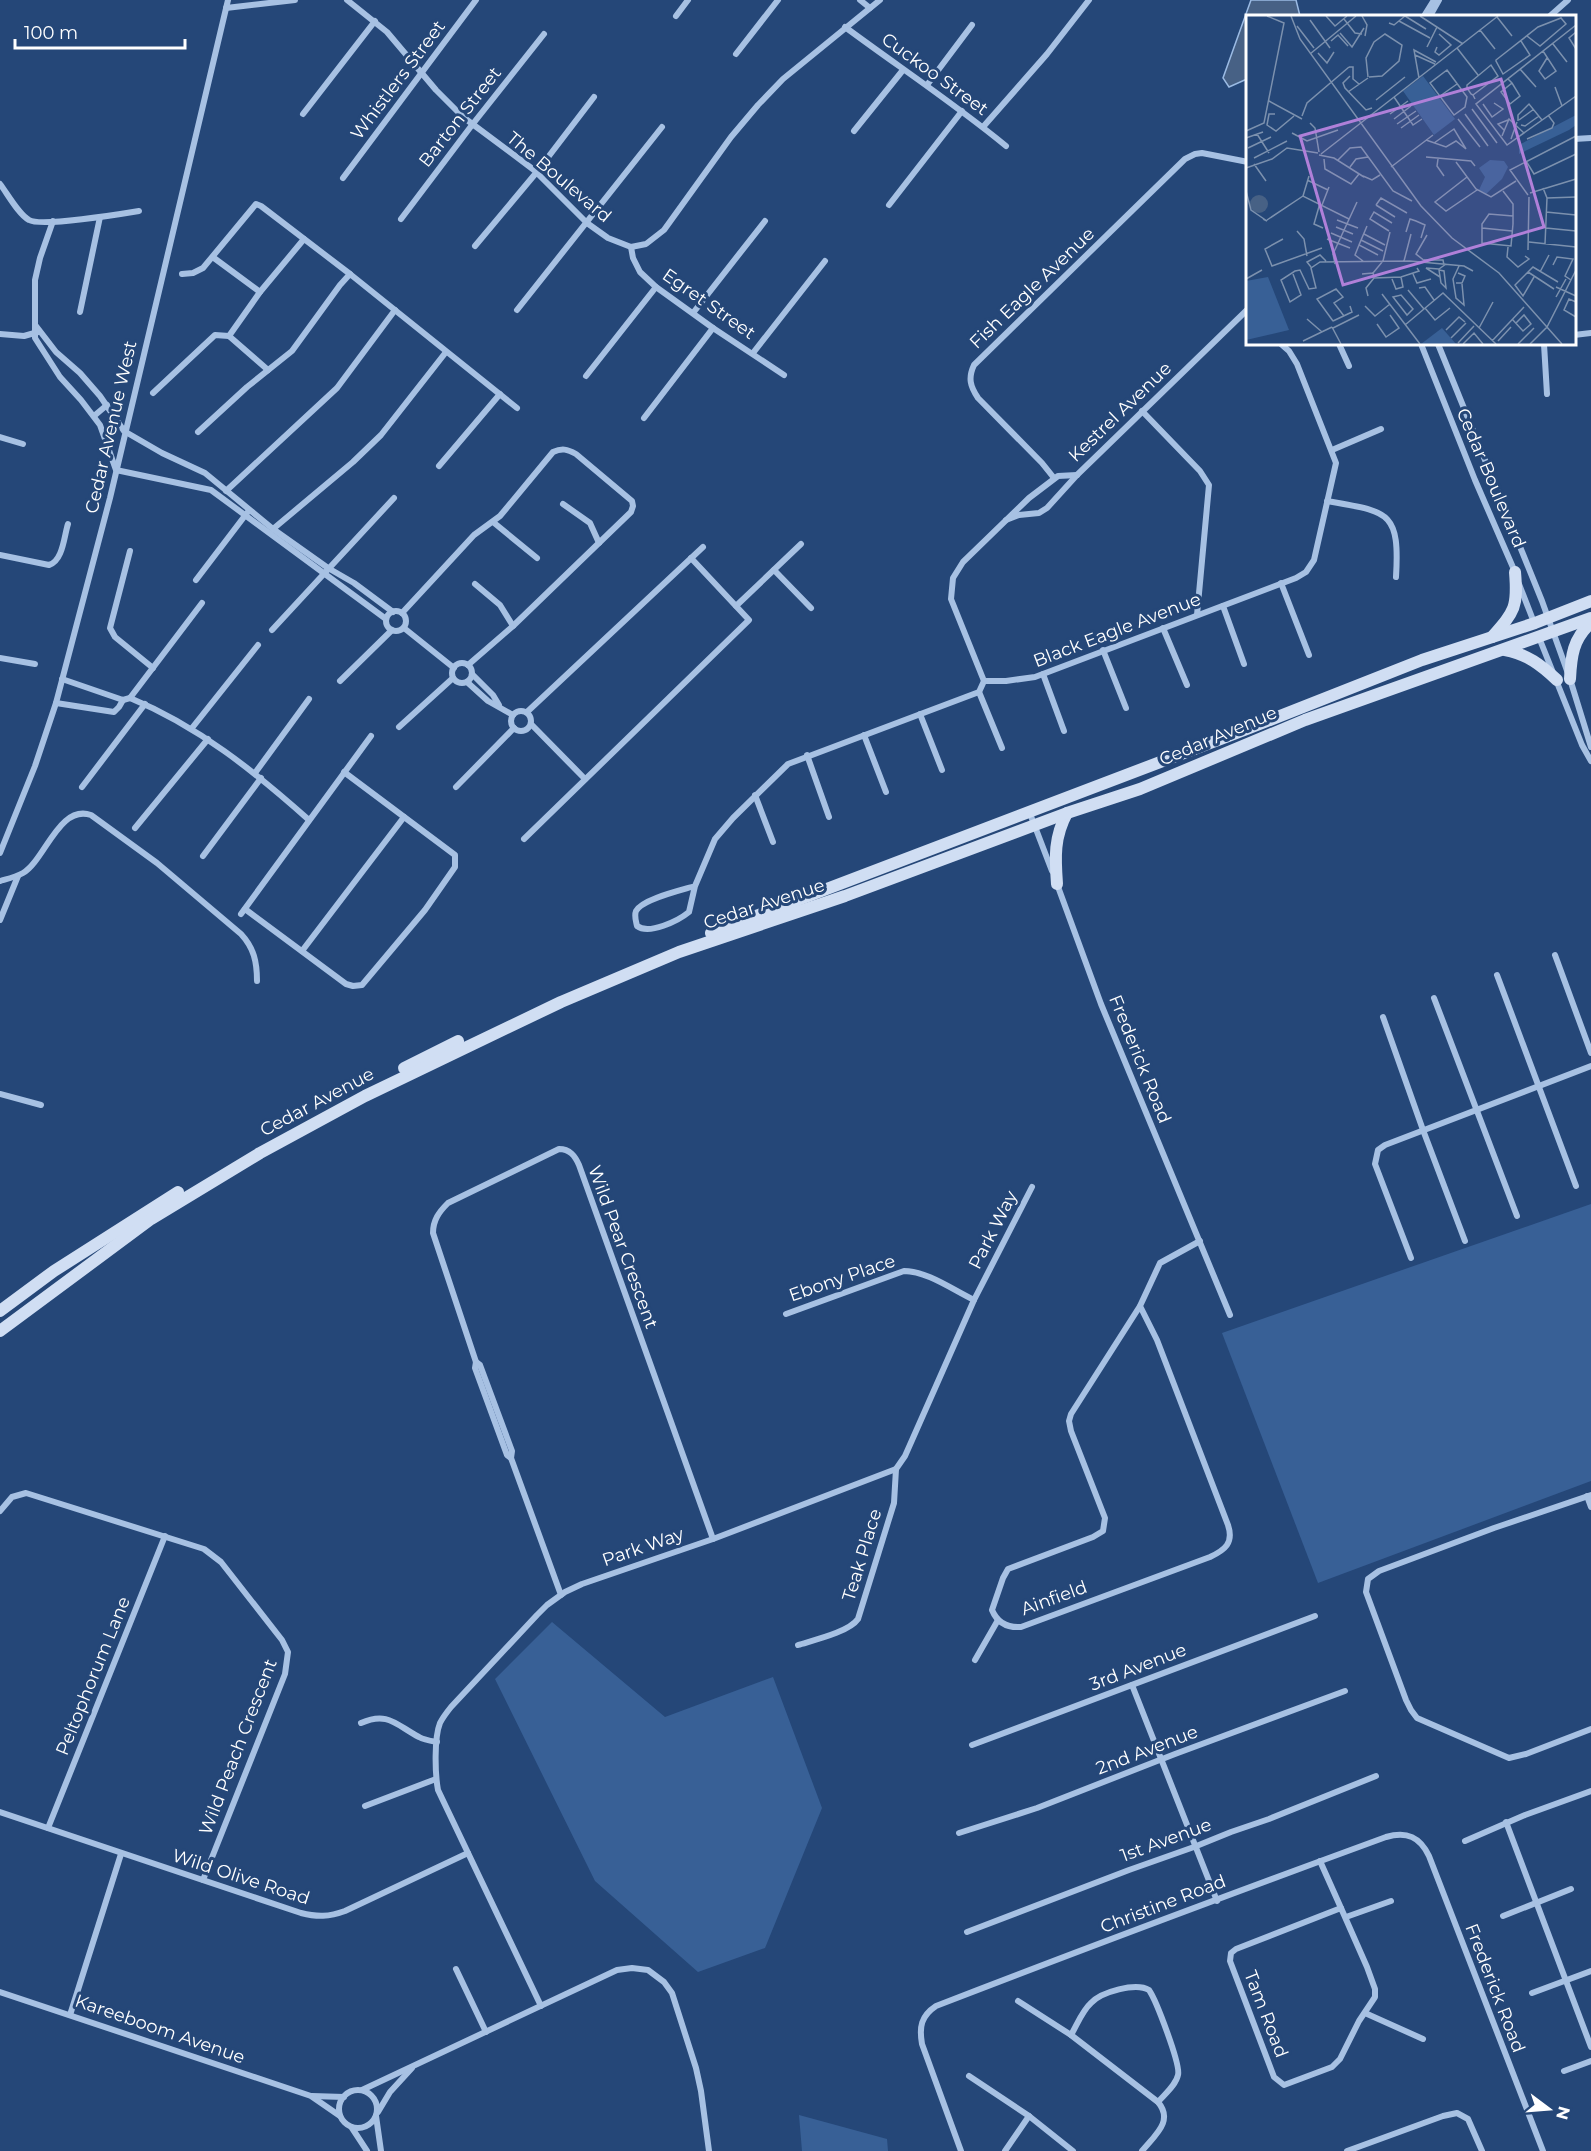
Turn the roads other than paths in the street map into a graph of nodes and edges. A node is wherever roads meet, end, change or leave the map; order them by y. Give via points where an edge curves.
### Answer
1 (228, 0) edge
2 (295, 0) edge
3 (347, 0) edge
4 (476, 0) edge
5 (688, 0) edge
6 (778, 0) edge
7 (860, 0) edge
8 (880, 0) edge
9 (1089, 0) edge
10 (1434, 0) edge
11 (1439, 0) edge
12 (1568, 0) edge
13 (226, 8) junction
14 (870, 8) junction
15 (1425, 15) edge
16 (1431, 15) edge
17 (1551, 15) edge
18 (676, 16) dead end
19 (375, 21) junction
20 (972, 25) dead end
21 (845, 27) junction
22 (544, 34) dead end
23 (736, 54) dead end
24 (903, 70) junction
25 (423, 72) junction
26 (927, 86) junction
27 (594, 97) dead end
28 (962, 111) junction
29 (303, 114) dead end
30 (472, 125) junction
31 (662, 127) dead end
32 (983, 127) junction
33 (854, 131) dead end
34 (1591, 138) edge
35 (1576, 139) edge
36 (1006, 146) dead end
37 (1246, 162) edge
38 (536, 172) junction
39 (343, 178) dead end
40 (0, 184) edge
41 (889, 205) dead end
42 (139, 211) dead end
43 (99, 217) junction
44 (402, 219) dead end
45 (765, 220) dead end
46 (53, 221) junction
47 (587, 223) junction
48 (304, 239) junction
49 (475, 246) dead end
50 (630, 248) junction
51 (214, 258) junction
52 (825, 261) dead end
53 (182, 274) dead end
54 (350, 274) junction
55 (656, 287) junction
56 (260, 292) junction
57 (395, 310) junction
58 (517, 310) dead end
59 (1246, 311) edge
60 (80, 312) dead end
61 (693, 313) junction
62 (713, 328) junction
63 (37, 333) junction
64 (1591, 333) edge
65 (0, 334) edge
66 (1576, 334) edge
67 (229, 336) junction
68 (1282, 345) edge
69 (1339, 345) edge
70 (1421, 345) edge
71 (1438, 345) edge
72 (1545, 345) edge
73 (446, 352) junction
74 (753, 353) junction
75 (66, 361) junction
76 (1349, 366) dead end
77 (54, 369) junction
78 (268, 370) junction
79 (784, 375) dead end
80 (586, 376) dead end
81 (153, 393) dead end
82 (500, 394) junction
83 (1547, 394) dead end
84 (106, 405) junction
85 (517, 408) dead end
86 (1142, 411) junction
87 (94, 417) junction
88 (644, 418) dead end
89 (1380, 429) dead end
90 (124, 431) junction
91 (198, 432) dead end
92 (0, 438) edge
93 (23, 444) dead end
94 (1332, 450) junction
95 (438, 466) dead end
96 (116, 470) junction
97 (1077, 475) junction
98 (1054, 478) junction
99 (227, 490) junction
100 (222, 496) junction
101 (394, 498) dead end
102 (1327, 501) junction
103 (563, 504) dead end
104 (247, 513) junction
105 (1006, 520) junction
106 (493, 522) junction
107 (68, 524) dead end
108 (273, 529) junction
109 (599, 543) junction
110 (801, 544) dead end
111 (703, 547) dead end
112 (130, 551) dead end
113 (0, 555) edge
114 (537, 558) dead end
115 (691, 558) junction
116 (774, 570) junction
117 (326, 571) junction
118 (1515, 572) junction
119 (1396, 577) dead end
120 (196, 579) dead end
121 (475, 584) dead end
122 (1281, 584) junction
123 (1591, 601) edge
124 (202, 603) dead end
125 (736, 606) junction
126 (1223, 606) junction
127 (811, 608) dead end
128 (393, 612) junction
129 (402, 613) junction
130 (1197, 615) junction
131 (1548, 618) junction
132 (1591, 618) edge
133 (386, 619) junction
134 (1534, 623) junction
135 (1591, 623) edge
136 (513, 626) junction
137 (404, 628) junction
138 (1163, 628) junction
139 (272, 630) dead end
140 (392, 630) junction
141 (1552, 633) junction
142 (1491, 638) junction
143 (1539, 638) junction
144 (258, 645) dead end
145 (1103, 650) junction
146 (1502, 650) junction
147 (1309, 655) dead end
148 (0, 658) edge
149 (35, 664) dead end
150 (1244, 664) dead end
151 (468, 665) junction
152 (153, 668) junction
153 (454, 668) junction
154 (472, 674) junction
155 (1043, 674) junction
156 (453, 678) junction
157 (62, 679) junction
158 (1564, 680) junction
159 (340, 681) dead end
160 (984, 681) junction
161 (467, 682) junction
162 (1186, 685) dead end
163 (979, 692) junction
164 (126, 699) junction
165 (309, 699) dead end
166 (56, 702) junction
167 (145, 704) junction
168 (500, 706) junction
169 (1126, 708) dead end
170 (527, 712) junction
171 (920, 714) junction
172 (513, 715) junction
173 (531, 724) junction
174 (399, 727) dead end
175 (192, 728) junction
176 (514, 728) junction
177 (1064, 731) dead end
178 (864, 735) junction
179 (371, 736) dead end
180 (208, 739) junction
181 (1591, 747) edge
182 (1002, 748) dead end
183 (807, 755) junction
184 (1591, 761) edge
185 (942, 770) dead end
186 (344, 772) junction
187 (258, 776) junction
188 (585, 779) junction
189 (82, 787) dead end
190 (456, 788) dead end
191 (886, 792) dead end
192 (755, 795) junction
193 (1029, 811) junction
194 (1067, 813) junction
195 (404, 817) junction
196 (829, 817) dead end
197 (309, 820) junction
198 (1034, 825) junction
199 (135, 828) dead end
200 (524, 839) dead end
201 (773, 842) dead end
202 (0, 853) edge
203 (203, 856) dead end
204 (18, 876) junction
205 (0, 880) edge
206 (1057, 884) junction
207 (695, 886) junction
208 (0, 920) edge
209 (302, 951) junction
210 (1555, 955) dead end
211 (1497, 975) dead end
212 (257, 981) dead end
213 (1434, 998) dead end
214 (1383, 1017) dead end
215 (1591, 1053) edge
216 (1591, 1066) edge
217 (1540, 1086) junction
218 (0, 1094) edge
219 (41, 1106) dead end
220 (1477, 1111) junction
221 (1423, 1130) junction
222 (1576, 1186) dead end
223 (1032, 1187) dead end
224 (1517, 1216) dead end
225 (1200, 1241) junction
226 (1466, 1241) dead end
227 (1411, 1258) dead end
228 (974, 1300) junction
229 (1140, 1305) junction
230 (0, 1311) edge
231 (786, 1314) dead end
232 (1230, 1315) dead end
233 (0, 1331) edge
234 (896, 1469) junction
235 (1589, 1496) edge
236 (1591, 1507) edge
237 (0, 1511) edge
238 (165, 1536) junction
239 (712, 1539) junction
240 (561, 1595) junction
241 (1315, 1616) dead end
242 (998, 1620) junction
243 (798, 1646) dead end
244 (975, 1660) dead end
245 (1132, 1685) junction
246 (1345, 1691) dead end
247 (361, 1723) dead end
248 (1591, 1729) edge
249 (437, 1742) junction
250 (972, 1745) dead end
251 (1162, 1759) junction
252 (1376, 1776) dead end
253 (436, 1779) junction
254 (1591, 1791) edge
255 (365, 1806) dead end
256 (0, 1812) edge
257 (1506, 1822) junction
258 (48, 1828) junction
259 (959, 1833) dead end
260 (1416, 1838) joint
261 (1465, 1840) dead end
262 (1194, 1847) junction
263 (468, 1853) junction
264 (121, 1854) junction
265 (1320, 1861) junction
266 (203, 1880) junction
267 (1571, 1889) dead end
268 (1216, 1901) junction
269 (1391, 1901) dead end
270 (1535, 1903) junction
271 (1341, 1908) junction
272 (1503, 1916) dead end
273 (1346, 1917) junction
274 (967, 1932) dead end
275 (456, 1969) dead end
276 (1591, 1971) edge
277 (1566, 1981) junction
278 (0, 1992) edge
279 (1532, 1993) dead end
280 (1018, 2001) dead end
281 (541, 2006) junction
282 (1365, 2013) junction
283 (70, 2015) junction
284 (486, 2032) junction
285 (1071, 2036) junction
286 (1423, 2039) dead end
287 (1591, 2047) edge
288 (1591, 2061) edge
289 (412, 2068) junction
290 (1564, 2071) dead end
291 (969, 2076) dead end
292 (362, 2090) junction
293 (311, 2096) junction
294 (344, 2097) junction
295 (1158, 2102) junction
296 (376, 2115) junction
297 (340, 2116) junction
298 (1029, 2116) junction
299 (352, 2128) junction
300 (367, 2151) edge
301 (381, 2151) edge
302 (709, 2151) edge
303 (962, 2151) edge
304 (1005, 2151) edge
305 (1073, 2151) edge
306 (1142, 2151) edge
307 (1347, 2151) edge
308 (1482, 2151) edge
309 (1543, 2151) edge

1 - 13 street, Cedar Avenue West
2 - 13 street
3 - 19 street, The Boulevard
4 - 25 street, Whistlers Street
5 - 18 street
6 - 23 street
7 - 14 street
8 - 14 street
9 - 32 street
10 - 15 street
11 - 16 street
12 - 17 street
13 - 90 street, Cedar Avenue West
14 - 21 street
19 - 25 street, The Boulevard
19 - 29 street
20 - 26 street
21 - 24 street, Cuckoo Street
21 - 50 street via 796,67 745,119 664,230 645,244
22 - 30 street, Barton Street
24 - 26 street, Cuckoo Street
24 - 33 street
25 - 30 street, The Boulevard
25 - 39 street, Whistlers Street
26 - 28 street, Cuckoo Street
27 - 38 street
28 - 32 street, Cuckoo Street
28 - 41 street
30 - 38 street, The Boulevard
30 - 44 street, Barton Street
31 - 47 street
32 - 36 street, Cuckoo Street
34 - 35 street
37 - 98 street, Fish Eagle Avenue via 1202,153 1185,159 974,365 970,381 978,398
38 - 47 street, The Boulevard
38 - 49 street
40 - 46 street via 27,220
42 - 43 street
43 - 46 street
43 - 60 street
45 - 61 street
46 - 63 street via 37,270
47 - 50 street, The Boulevard
47 - 58 street
48 - 51 street via 256,204
48 - 54 street
48 - 56 street
50 - 55 street, Egret Street via 636,267
51 - 53 street via 199,271
51 - 56 street
52 - 74 street
54 - 57 street
54 - 78 street via 292,351
55 - 61 street, Egret Street
55 - 80 street
56 - 67 street
57 - 73 street
57 - 99 street via 328,398
59 - 86 street, Kestrel Avenue
61 - 62 street, Egret Street
62 - 74 street, Egret Street
62 - 88 street
63 - 65 street
63 - 75 street
63 - 77 street
64 - 66 street
67 - 78 street
67 - 81 street via 209,338
68 - 94 street, Black Eagle Avenue via 1297,364
69 - 76 street
70 - 118 street, Cedar Boulevard
71 - 131 street, Cedar Boulevard
72 - 83 street
73 - 82 street
73 - 108 street via 381,435
74 - 79 street, Egret Street
75 - 77 street
75 - 84 street
77 - 87 street
78 - 91 street
82 - 85 street
82 - 95 street
84 - 87 street
84 - 90 street
86 - 97 street, Kestrel Avenue
86 - 130 street via 1209,485
87 - 96 street via 106,438
89 - 94 street
90 - 96 street, Cedar Avenue West
90 - 99 street via 195,467
92 - 93 street
94 - 102 street, Black Eagle Avenue via 1336,465
96 - 100 street via 211,490
96 - 157 street, Cedar Avenue West
97 - 98 street
97 - 105 street, Kestrel Avenue via 1043,512
98 - 105 street, Kestrel Avenue
99 - 100 street
99 - 104 street
100 - 104 street
101 - 117 street
102 - 119 street via 1372,509 1386,517 1396,537
102 - 122 street, Black Eagle Avenue via 1311,566 1301,576
103 - 109 street via 590,523
104 - 108 street
104 - 117 street
104 - 120 street
105 - 160 street, Kestrel Avenue via 960,566 951,587 951,599
106 - 109 street via 553,452 568,449 632,501 631,512
106 - 114 street
106 - 129 street via 474,535
107 - 113 street via 54,564
108 - 117 street
109 - 136 street
110 - 116 street
111 - 115 street
112 - 152 street via 110,628 115,637
115 - 125 street
115 - 170 street
116 - 125 street
116 - 127 street
117 - 128 street via 354,583
117 - 133 street
117 - 139 street
118 - 134 street, Cedar Boulevard
118 - 142 main road via 1515,606
121 - 136 street via 500,605
122 - 126 street, Black Eagle Avenue
122 - 147 street
123 - 131 main road, Cedar Avenue
124 - 152 street
125 - 188 street via 749,620
126 - 130 street, Black Eagle Avenue
126 - 150 street
128 - 129 street
128 - 133 street
129 - 137 street
130 - 138 street, Black Eagle Avenue
131 - 134 main road, Cedar Avenue
131 - 141 street, Cedar Boulevard
132 - 141 main road, Cedar Avenue
133 - 140 street
134 - 142 main road, Cedar Avenue
134 - 143 street, Cedar Boulevard
135 - 158 main road via 1574,645
136 - 151 street
137 - 140 street
137 - 153 street
138 - 145 street, Black Eagle Avenue
138 - 162 street
140 - 159 street
141 - 143 main road, Cedar Avenue
141 - 158 street, Cedar Boulevard
142 - 193 main road, Cedar Avenue via 1422,660
143 - 146 main road, Cedar Avenue
143 - 158 street, Cedar Boulevard
144 - 175 street
145 - 155 street, Black Eagle Avenue
145 - 169 street
146 - 158 main road via 1524,655
146 - 194 main road, Cedar Avenue via 1305,720 1140,789
148 - 149 street
151 - 153 street
151 - 154 street
152 - 164 street
153 - 156 street
154 - 161 street
154 - 168 street
155 - 160 street, Black Eagle Avenue via 1012,681
155 - 177 street
156 - 161 street
156 - 174 street
157 - 164 street
157 - 166 street, Cedar Avenue West
158 - 181 street
158 - 184 street via 1582,745
160 - 163 street
161 - 168 street via 488,701
163 - 171 street
163 - 182 street
164 - 166 street via 114,712
164 - 167 street
165 - 187 street
166 - 202 street, Cedar Avenue West
167 - 175 street
167 - 189 street
168 - 172 street
170 - 172 street
170 - 173 street
171 - 178 street
171 - 185 street
172 - 176 street
173 - 176 street via 523,730
173 - 188 street
175 - 180 street
176 - 190 street
178 - 183 street
178 - 191 street
179 - 186 street
180 - 187 street
180 - 199 street
183 - 192 street via 788,764
183 - 196 street
186 - 195 street
186 - 197 street
187 - 197 street
187 - 203 street
188 - 200 street
192 - 201 street
192 - 207 street via 715,839
193 - 198 street, Frederick Road
193 - 230 main road, Cedar Avenue via 646,958 433,1053 164,1200
194 - 198 main road, Cedar Avenue
194 - 206 main road via 1056,843
195 - 209 street
195 - 209 street via 455,855 455,867 425,910 362,985 346,984
197 - 209 street via 243,912
198 - 206 street, Frederick Road
198 - 233 main road, Cedar Avenue via 845,896 679,952 448,1055 307,1126 168,1208
204 - 205 street
204 - 208 street
204 - 212 street via 72,816 92,815 157,863 250,943
206 - 225 street, Frederick Road via 1101,1004
207 - 207 street via 687,914 650,928 637,926 635,914 640,906
210 - 215 street
211 - 217 street
213 - 220 street
214 - 221 street
216 - 217 street
217 - 220 street
217 - 222 street
218 - 219 street
220 - 221 street
220 - 224 street
221 - 226 street
221 - 227 street via 1385,1145 1378,1150 1375,1164
223 - 228 street, Park Way
225 - 229 street, Ainfield via 1162,1261
225 - 232 street, Frederick Road
228 - 231 street, Ebony Place via 924,1276 904,1271
228 - 234 street, Park Way via 910,1446
229 - 242 street, Ainfield via 1070,1418 1071,1431 1105,1518 1103,1531 1008,1569 993,1603
229 - 242 street, Ainfield via 1231,1533 1228,1544 1210,1557 1020,1627
234 - 239 street, Park Way
234 - 243 street, Teak Place via 894,1503 856,1622
235 - 236 street
235 - 248 street via 1379,1571 1368,1579 1366,1592 1406,1700 1417,1718 1509,1758
237 - 238 street, Wild Peach Crescent via 12,1497 26,1493
238 - 258 street, Peltophorum Lane
238 - 266 street, Wild Peach Crescent via 214,1555 288,1652 285,1674
239 - 240 street, Park Way via 582,1584
239 - 240 street, Wild Pear Crescent via 579,1166 572,1154 559,1149 448,1203 433,1225 435,1242 476,1362 512,1451 511,1458
240 - 249 street, Park Way via 542,1610 451,1707 441,1722
241 - 245 street, 3rd Avenue
242 - 244 street
245 - 250 street, 3rd Avenue
245 - 251 street
246 - 251 street, 2nd Avenue
247 - 249 street via 379,1718 390,1720 419,1737
249 - 253 street, Park Way
251 - 259 street, 2nd Avenue via 1037,1808
251 - 262 street
252 - 262 street, 1st Avenue
253 - 255 street
253 - 263 street, Park Way
254 - 257 street
256 - 258 street, Wild Olive Road
257 - 261 street
257 - 270 street
258 - 264 street, Wild Olive Road
260 - 265 street, Christine Road via 1396,1834
260 - 309 street, Frederick Road via 1425,1847 1435,1871
262 - 268 street
262 - 274 street, 1st Avenue
263 - 266 street, Wild Olive Road via 325,1917 301,1913
263 - 281 street, Park Way
264 - 266 street, Wild Olive Road
264 - 283 street
265 - 268 street, Christine Road
265 - 271 street, Tam Road
267 - 270 street
268 - 303 street, Christine Road via 936,2006 925,2016 922,2044
269 - 273 street
270 - 272 street
270 - 277 street
271 - 273 street, Tam Road
271 - 282 street, Tam Road via 1236,1949 1230,1961 1274,2077 1284,2085 1332,2067
273 - 282 street, Tam Road via 1375,1989 1375,1997
275 - 284 street
276 - 277 street
277 - 279 street
277 - 287 street
278 - 283 street, Kareeboom Avenue
280 - 285 street
281 - 284 street
281 - 302 street via 617,1970 648,1970 664,1982 675,2002 696,2067
282 - 286 street
283 - 293 street, Kareeboom Avenue
284 - 289 street
285 - 295 street
285 - 295 street via 1096,1998 1134,1986 1149,1990 1179,2072
288 - 290 street
289 - 292 street
289 - 296 street
291 - 298 street
292 - 294 street
292 - 296 street via 372,2096
293 - 294 street, Kareeboom Avenue
293 - 297 street, Kareeboom Avenue
294 - 297 street
295 - 306 street via 1165,2113 1161,2127
296 - 299 street via 364,2128
296 - 301 street
297 - 299 street
298 - 304 street
298 - 305 street
299 - 300 street
307 - 308 street via 1457,2113 1472,2125

